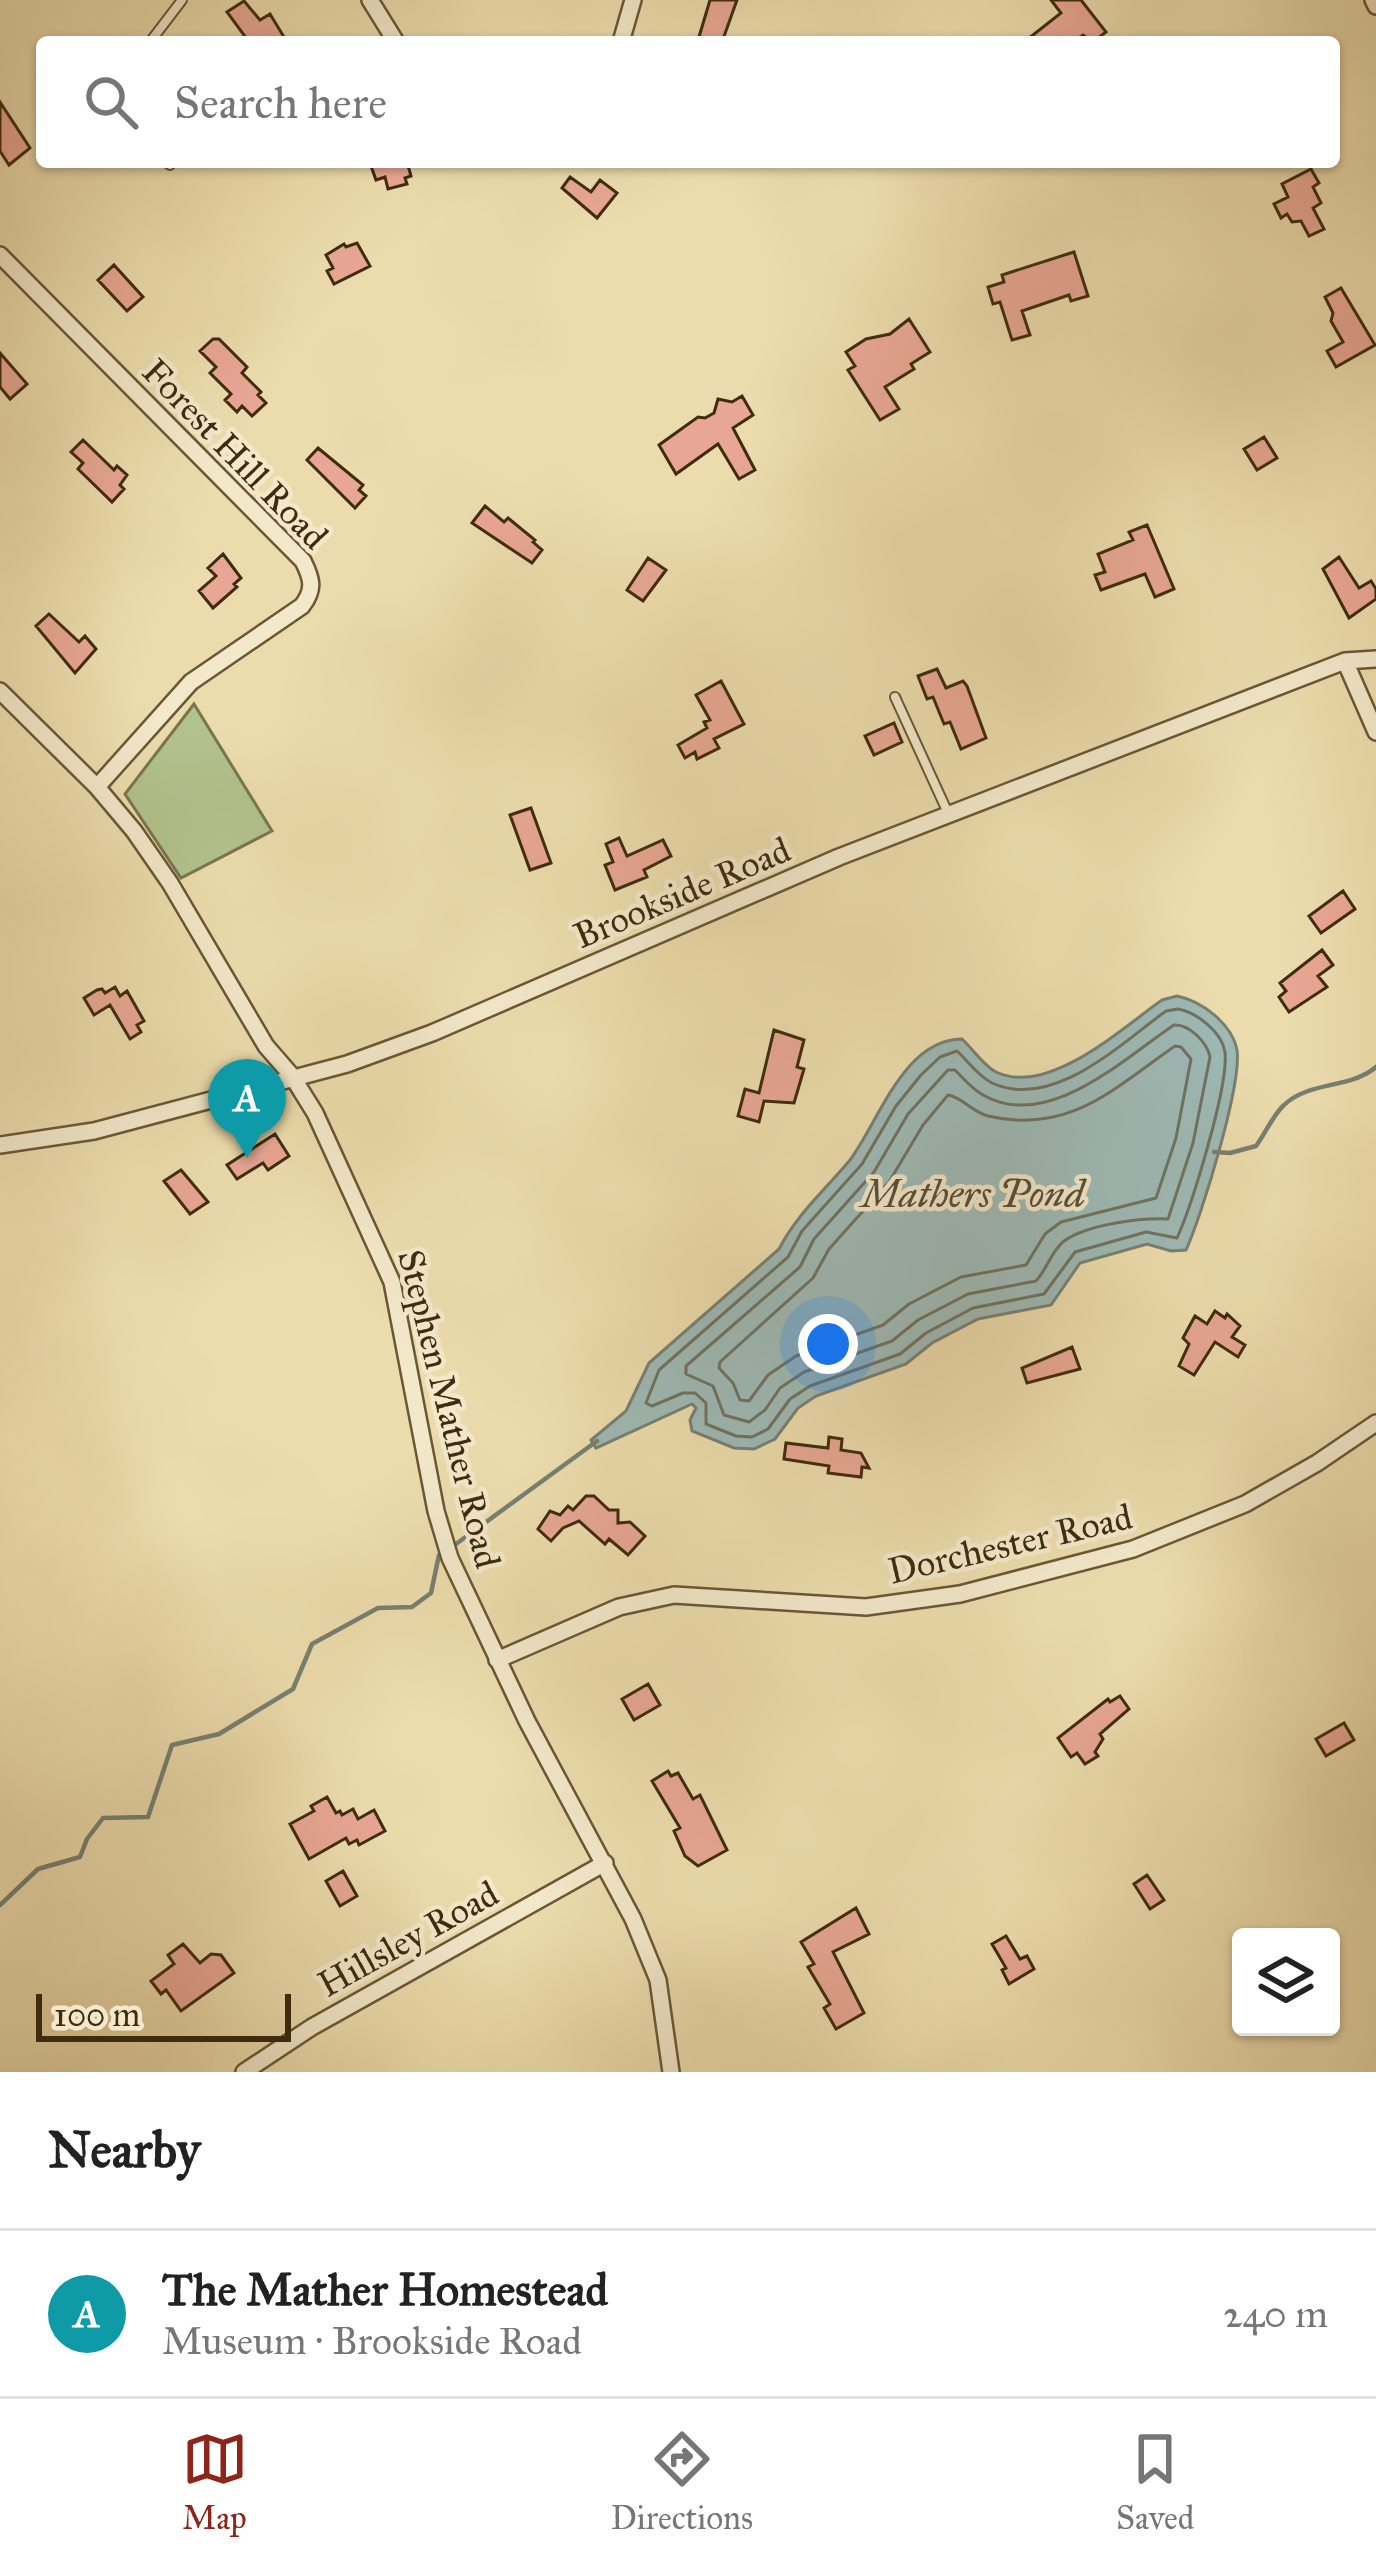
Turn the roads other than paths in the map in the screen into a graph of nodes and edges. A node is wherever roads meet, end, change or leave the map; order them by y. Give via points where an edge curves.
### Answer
1 (182, 0) edge
2 (370, 0) edge
3 (633, 0) edge
4 (154, 36) edge
5 (392, 36) edge
6 (623, 36) edge
7 (0, 255) edge
8 (1376, 659) edge
9 (1345, 661) junction
10 (0, 691) edge
11 (895, 697) dead end
12 (1376, 732) edge
13 (97, 787) junction
14 (948, 815) junction
15 (292, 1076) junction
16 (0, 1145) edge
17 (1376, 1423) edge
18 (497, 1660) junction
19 (604, 1863) junction
20 (244, 2072) edge
21 (671, 2072) edge

1 - 4 lane
2 - 5 street
3 - 6 street
7 - 13 street, Forest Hill Road via 303,561 312,579 302,606 191,682
8 - 9 street, Brookside Road
9 - 12 street
9 - 14 street, Brookside Road
10 - 13 street, Stephen Mather Road
11 - 14 lane
13 - 15 street, Stephen Mather Road via 170,883
14 - 15 street, Brookside Road via 432,1033
15 - 16 street, Brookside Road via 94,1131
15 - 18 street, Stephen Mather Road via 392,1282 442,1535
17 - 18 street, Dorchester Road via 1245,1504 1136,1548 960,1594 866,1607 674,1595 619,1607
18 - 19 street, Stephen Mather Road
19 - 20 street, Hillsley Road
19 - 21 street, Stephen Mather Road via 658,1980

